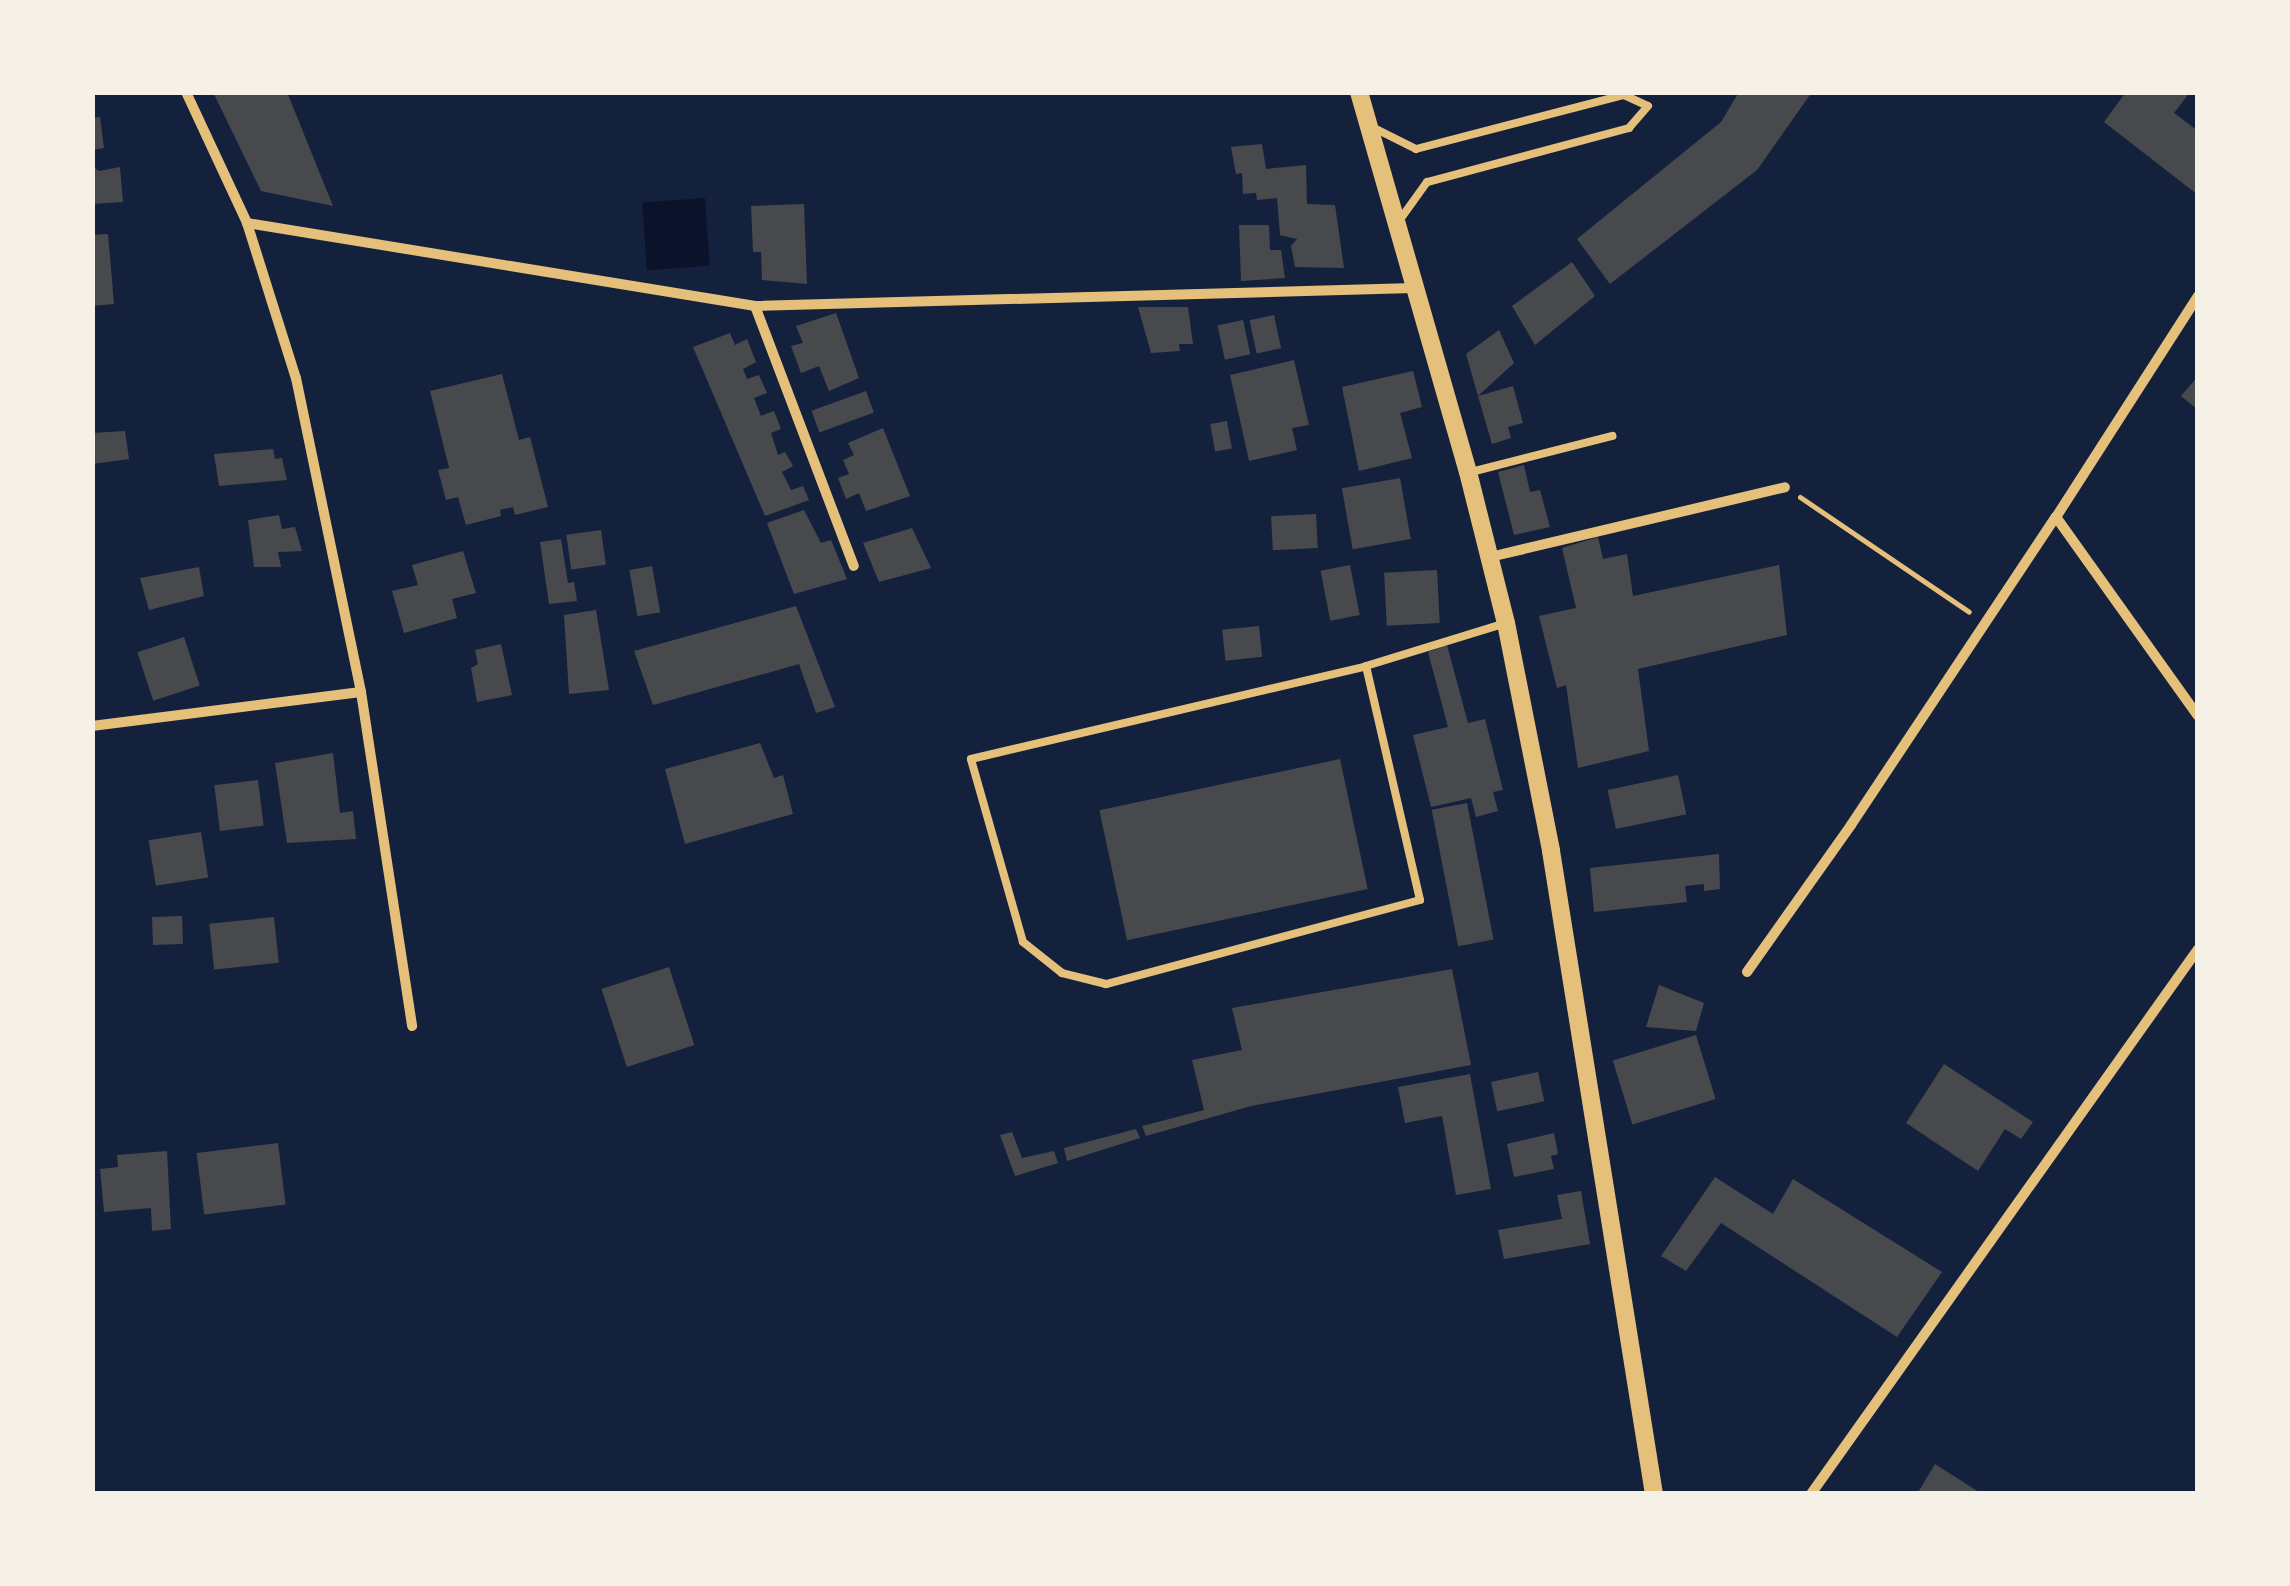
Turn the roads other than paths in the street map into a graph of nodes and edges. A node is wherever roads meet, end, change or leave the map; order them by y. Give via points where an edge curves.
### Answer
1 (186, 92) edge
2 (1359, 92) edge
3 (1368, 126) junction
4 (247, 223) junction
5 (1396, 225) junction
6 (1414, 288) junction
7 (2198, 296) edge
8 (756, 306) junction
9 (1612, 436) dead end
10 (1468, 472) junction
11 (1786, 487) road end
12 (2056, 517) junction
13 (1490, 557) junction
14 (854, 566) dead end
15 (1506, 623) junction
16 (1366, 666) junction
17 (361, 692) junction
18 (2198, 716) edge
19 (92, 726) edge
20 (2198, 949) edge
21 (1747, 972) dead end
22 (412, 1026) dead end
23 (1654, 1494) edge
24 (1811, 1494) edge

1 - 4 street
2 - 3 street
3 - 5 street
3 - 5 lane via 1416,149 1624,95 1648,106 1628,128 1428,182
4 - 8 street
4 - 17 street via 296,378
5 - 6 street
6 - 8 street
6 - 10 street
7 - 12 street
8 - 14 street
9 - 10 lane
10 - 13 street
11 - 13 street
12 - 18 street
12 - 21 street
13 - 15 street
15 - 16 lane
15 - 23 street via 1551,851
16 - 16 lane via 971,759 1022,942 1062,973 1106,984 1420,900
17 - 19 street
17 - 22 street
20 - 24 street

